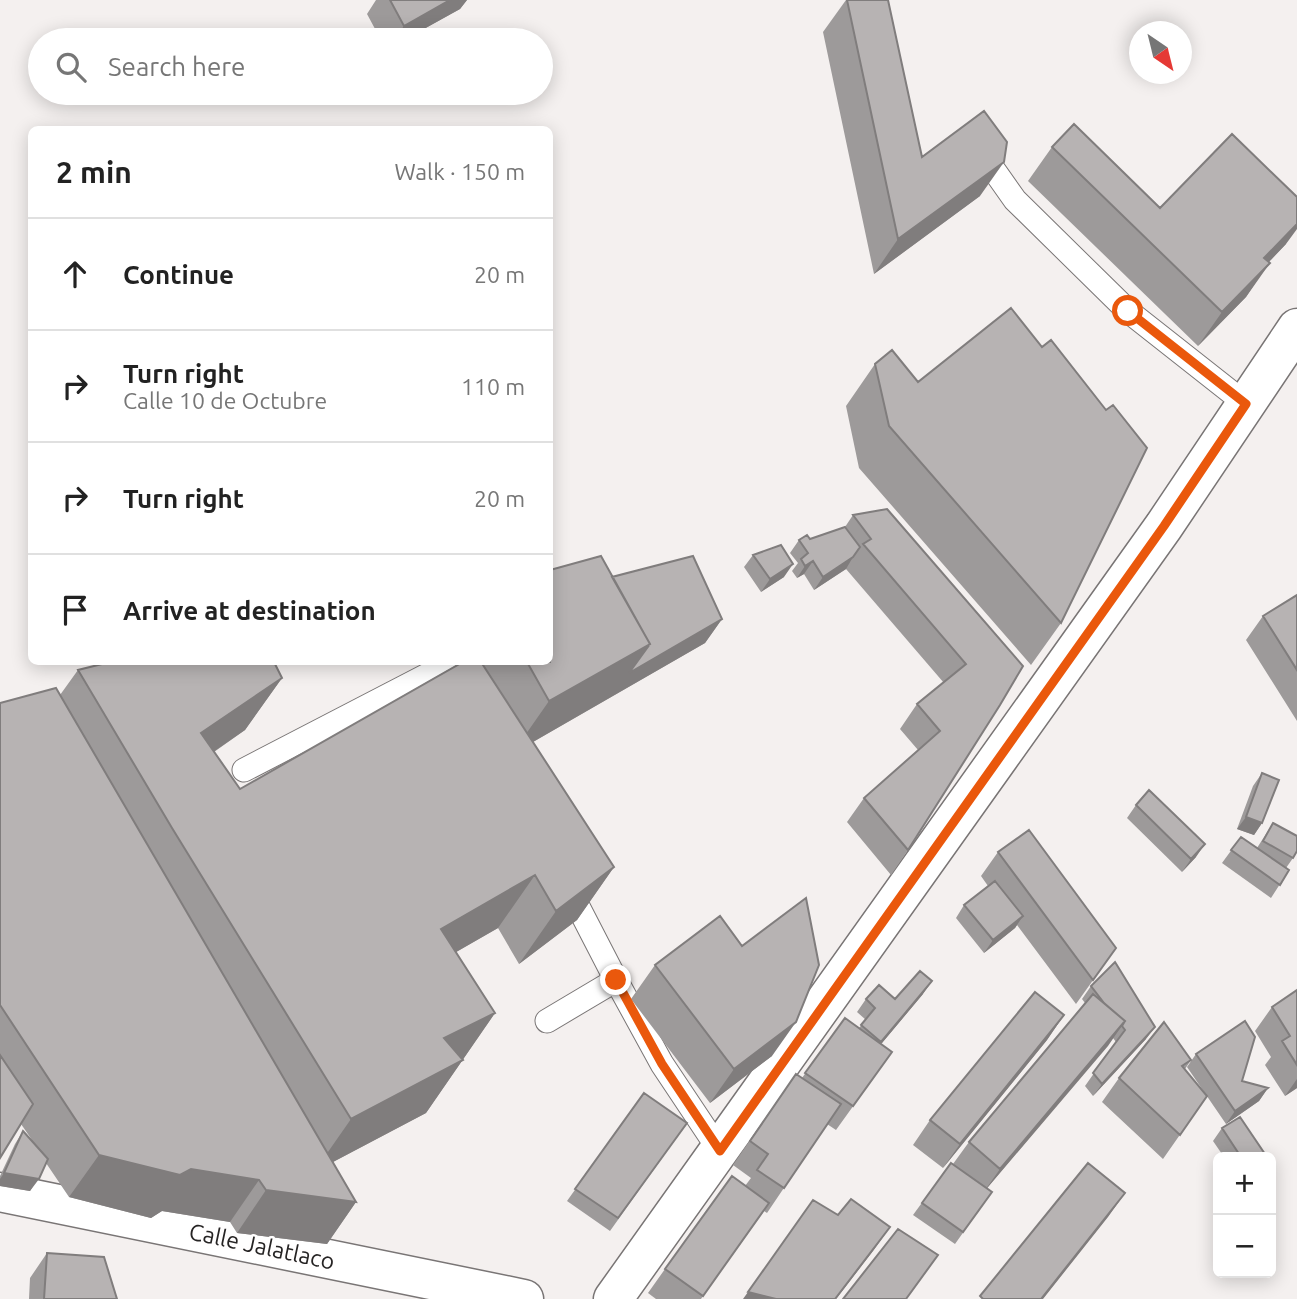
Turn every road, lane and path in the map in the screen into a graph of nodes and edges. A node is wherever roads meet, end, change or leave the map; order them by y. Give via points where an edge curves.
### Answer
1 (967, 132) edge
2 (1297, 328) edge
3 (1246, 404) junction
4 (475, 709) edge
5 (244, 770) dead end
6 (558, 869) edge
7 (616, 980) junction
8 (547, 1021) dead end
9 (720, 1151) junction
10 (0, 1192) edge
11 (524, 1299) edge
12 (613, 1299) edge

1 - 3 lane via 1015,200 1128,311
2 - 3 street
3 - 9 street
4 - 5 lane via 461,684 447,671 433,672
6 - 7 lane
7 - 8 lane
7 - 9 lane via 662,1064
9 - 12 street
10 - 11 street, Calle Jalatlaco

